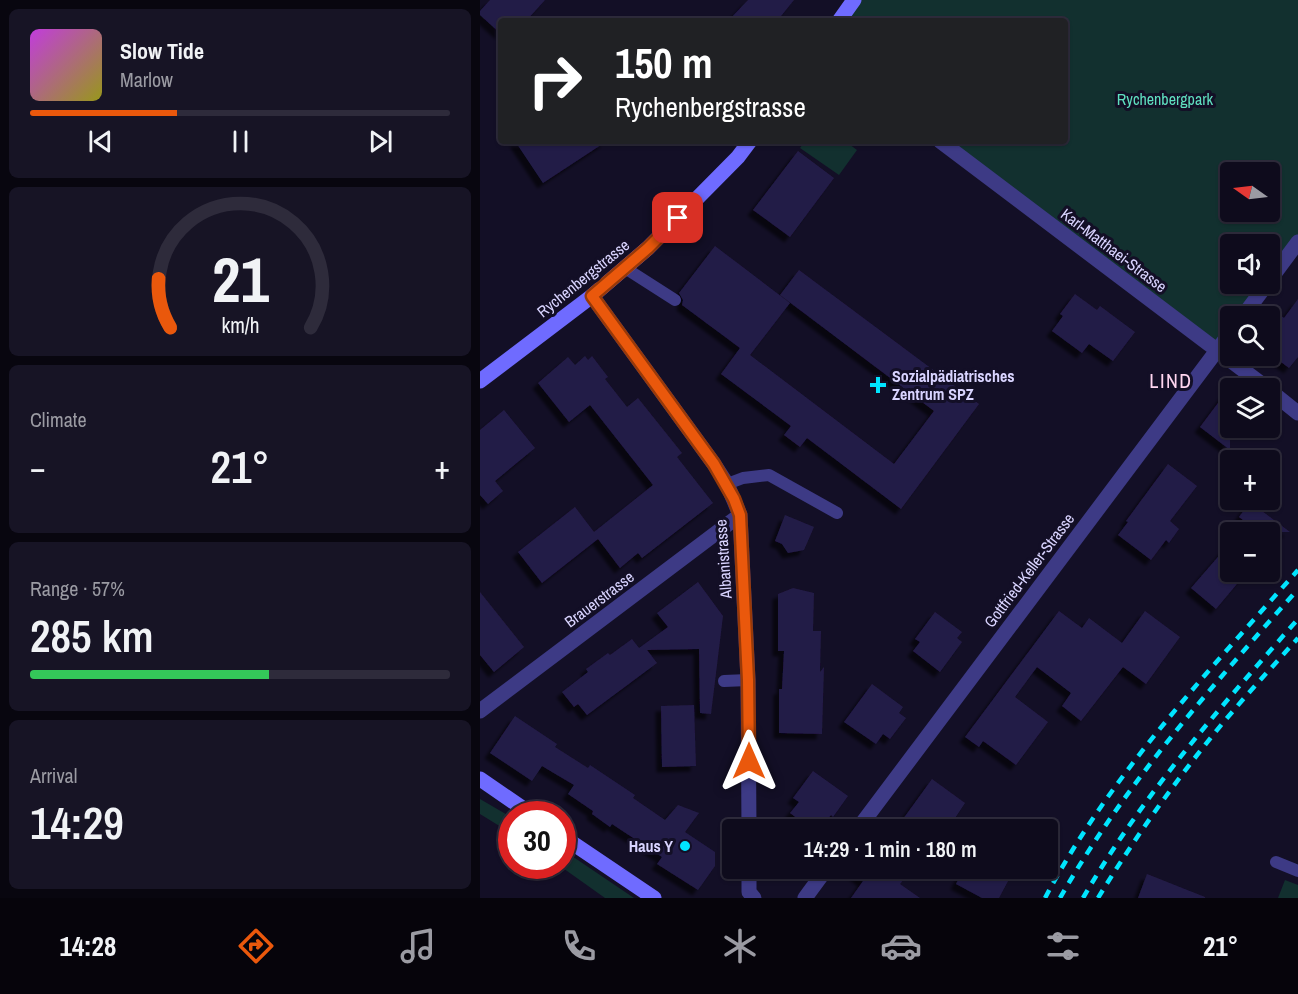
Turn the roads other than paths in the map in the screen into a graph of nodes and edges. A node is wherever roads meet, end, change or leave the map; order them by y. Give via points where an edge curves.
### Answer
1 (854, 0) edge
2 (841, 18) edge
3 (748, 144) edge
4 (944, 144) edge
5 (1298, 242) edge
6 (1280, 266) edge
7 (625, 267) junction
8 (592, 296) junction
9 (675, 300) dead end
10 (1220, 347) edge
11 (1218, 350) junction
12 (1254, 378) edge
13 (480, 381) edge
14 (1280, 399) edge
15 (1298, 413) edge
16 (727, 484) junction
17 (837, 513) dead end
18 (740, 515) junction
19 (748, 680) junction
20 (724, 681) dead end
21 (480, 711) edge
22 (480, 779) edge
23 (512, 801) edge
24 (749, 819) edge
25 (864, 819) edge
26 (576, 845) edge
27 (1276, 862) dead end
28 (1298, 870) edge
29 (749, 879) edge
30 (819, 879) edge
31 (654, 898) edge
32 (754, 898) edge
33 (805, 898) edge

1 - 2 street
3 - 7 street, Rychenbergstrasse
4 - 11 street, Karl-Matthaei-Strasse
5 - 6 street
7 - 8 street, Rychenbergstrasse
7 - 9 lane
8 - 13 street, Rychenbergstrasse
8 - 16 street, Albanistrasse
10 - 11 street, Gottfried-Keller-Strasse
11 - 12 street, Karl-Matthaei-Strasse
11 - 25 street, Gottfried-Keller-Strasse
14 - 15 street, Karl-Matthaei-Strasse
16 - 17 lane via 769,475
16 - 18 street, Albanistrasse
18 - 19 street, Albanistrasse
18 - 21 street, Brauerstrasse
19 - 20 lane
19 - 24 street, Albanistrasse
22 - 23 street
26 - 31 street
27 - 28 lane
29 - 32 street via 749,892
30 - 33 street

